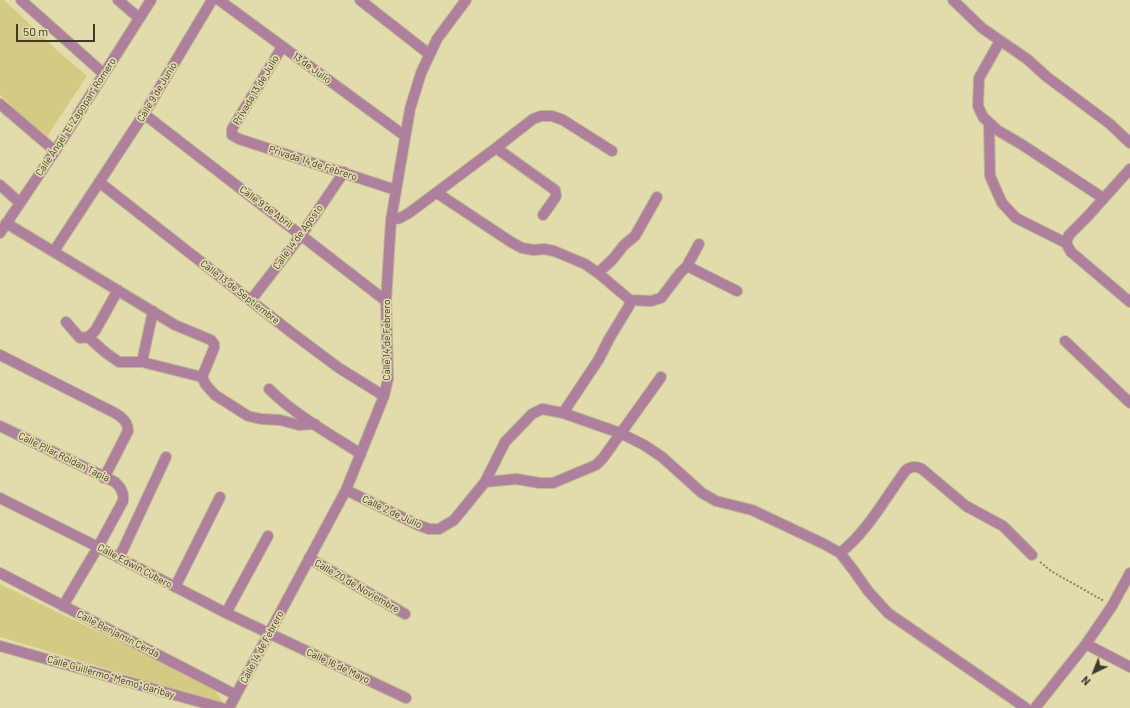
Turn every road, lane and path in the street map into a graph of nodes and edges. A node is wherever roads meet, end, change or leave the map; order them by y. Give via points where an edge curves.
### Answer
1 (21, 0) edge
2 (118, 0) edge
3 (151, 0) edge
4 (212, 0) edge
5 (219, 0) edge
6 (360, 0) edge
7 (466, 0) edge
8 (953, 0) edge
9 (139, 18) junction
10 (1000, 41) junction
11 (282, 46) junction
12 (429, 54) junction
13 (104, 74) junction
14 (0, 104) edge
15 (144, 114) junction
16 (989, 124) junction
17 (232, 135) joint
18 (405, 136) junction
19 (1130, 144) edge
20 (496, 148) junction
21 (612, 151) dead end
22 (54, 152) junction
23 (1130, 169) edge
24 (344, 172) junction
25 (99, 182) junction
26 (0, 185) edge
27 (396, 190) junction
28 (437, 193) junction
29 (658, 197) dead end
30 (1103, 198) junction
31 (20, 203) junction
32 (543, 215) dead end
33 (392, 220) junction
34 (6, 223) junction
35 (0, 233) edge
36 (302, 234) junction
37 (1066, 243) junction
38 (699, 244) dead end
39 (54, 251) junction
40 (687, 266) junction
41 (598, 273) junction
42 (118, 290) junction
43 (737, 291) dead end
44 (251, 300) junction
45 (630, 300) junction
46 (386, 301) junction
47 (1130, 302) edge
48 (153, 311) junction
49 (66, 322) dead end
50 (88, 337) junction
51 (1065, 341) dead end
52 (0, 355) edge
53 (142, 362) junction
54 (202, 377) junction
55 (660, 377) dead end
56 (269, 388) dead end
57 (384, 396) junction
58 (1130, 403) edge
59 (563, 413) junction
60 (315, 424) junction
61 (0, 426) edge
62 (620, 433) junction
63 (361, 454) junction
64 (166, 457) dead end
65 (104, 478) junction
66 (485, 482) junction
67 (346, 490) junction
68 (220, 497) dead end
69 (0, 498) edge
70 (268, 536) dead end
71 (98, 547) junction
72 (840, 553) junction
73 (1032, 555) joint
74 (119, 558) junction
75 (309, 558) junction
76 (0, 573) edge
77 (1130, 573) edge
78 (1127, 586) edge
79 (175, 587) junction
80 (62, 606) junction
81 (1112, 606) junction
82 (226, 613) junction
83 (405, 614) dead end
84 (270, 634) junction
85 (1086, 644) junction
86 (0, 646) edge
87 (1130, 667) edge
88 (236, 695) junction
89 (406, 698) dead end
90 (222, 708) edge
91 (229, 708) edge
92 (1026, 708) edge
93 (1035, 708) edge

1 - 13 street
2 - 9 street
3 - 9 street, Calle Ángel "El Zapopan" Romero
4 - 15 street, Calle 9 de Junio
5 - 11 street, 13 de Julio
6 - 12 street
7 - 12 street, Calle 14 de Febrero via 437,38
8 - 10 street
9 - 13 street, Calle Ángel "El Zapopan" Romero
10 - 16 street via 979,78 978,106
10 - 19 street via 1110,124
11 - 17 street, Privada 13 de Julio via 232,128
11 - 18 street, 13 de Julio
12 - 18 street, Calle 14 de Febrero via 410,109
13 - 22 street, Calle Ángel "El Zapopan" Romero
14 - 22 street
15 - 25 street, Calle 9 de Junio
15 - 36 street, Calle 9 de Abril
16 - 30 street
16 - 37 street via 990,176 1002,203 1016,218
17 - 24 street, Privada 14 de Febrero
18 - 27 street, Calle 14 de Febrero
20 - 21 street via 533,118 552,116 563,120
20 - 28 street
20 - 32 street via 555,190 556,196
22 - 31 street, Calle Ángel "El Zapopan" Romero
23 - 30 street
24 - 27 street, Privada 14 de Febrero
24 - 36 street, Calle 14 de Agosto
25 - 39 street, Calle 9 de Junio
25 - 44 street, Calle 13 de Septiembre
26 - 31 street
27 - 33 street, Calle 14 de Febrero
28 - 33 street via 409,213
28 - 41 street via 522,248 554,251 586,264
29 - 41 street via 635,236
30 - 37 street via 1069,235
31 - 34 street, Calle Ángel "El Zapopan" Romero
33 - 46 street, Calle 14 de Febrero
34 - 35 street, Calle Ángel "El Zapopan" Romero
34 - 39 street
36 - 44 street, Calle 14 de Agosto
36 - 46 street, Calle 9 de Abril
37 - 47 street via 1071,252
38 - 40 street
39 - 42 street
40 - 43 street
40 - 45 street via 660,298 651,301
41 - 45 street
42 - 48 street
42 - 50 street via 96,331
44 - 57 street, Calle 13 de Septiembre via 339,368
45 - 59 street via 599,359
46 - 57 street, Calle 14 de Febrero via 388,379
48 - 53 street
48 - 54 street via 211,340 214,344
49 - 50 street via 80,338
50 - 53 street via 119,362
51 - 58 street
52 - 65 street via 125,420 128,431
53 - 54 street
54 - 60 street via 215,395 248,416 299,425
55 - 62 street
56 - 60 street
57 - 63 street, Calle 14 de Febrero
59 - 62 street
59 - 66 street via 542,409 532,414 505,442
60 - 63 street
61 - 65 street, Calle Pilar Roldan Tapia
62 - 66 street via 596,465 553,483 516,479
62 - 72 street via 662,457 690,484 716,501 752,510
63 - 67 street, Calle 14 de Febrero
64 - 74 street
65 - 71 street, Calle Pilar Roldan Tapia via 120,487 123,501
66 - 67 street, Calle 2 de Julio via 454,520 439,529 418,525
67 - 75 street, Calle 14 de Febrero
68 - 79 street
69 - 71 street, Calle Edwin Cubero
70 - 82 street
71 - 74 street, Calle Edwin Cubero
71 - 80 street
72 - 73 street via 864,530 906,470 916,467 922,469 966,506 1003,526
72 - 92 street via 888,613
73 - 81 path via 1051,571
74 - 79 street, Calle Edwin Cubero
75 - 83 street, Calle 20 de Noviembre
75 - 84 street, Calle 14 de Febrero
76 - 80 street, Calle Benjamín Cerda
77 - 78 street
78 - 81 street
79 - 82 street, Calle Edwin Cubero
80 - 88 street, Calle Benjamín Cerda
81 - 85 street
82 - 84 street, Calle Edwin Cubero
84 - 88 street, Calle 14 de Febrero
84 - 89 street, Calle 16 de Mayo
85 - 87 street
85 - 93 street
86 - 90 street, Calle Guillermo "Memo" Garibay
88 - 91 street, Calle 14 de Febrero

